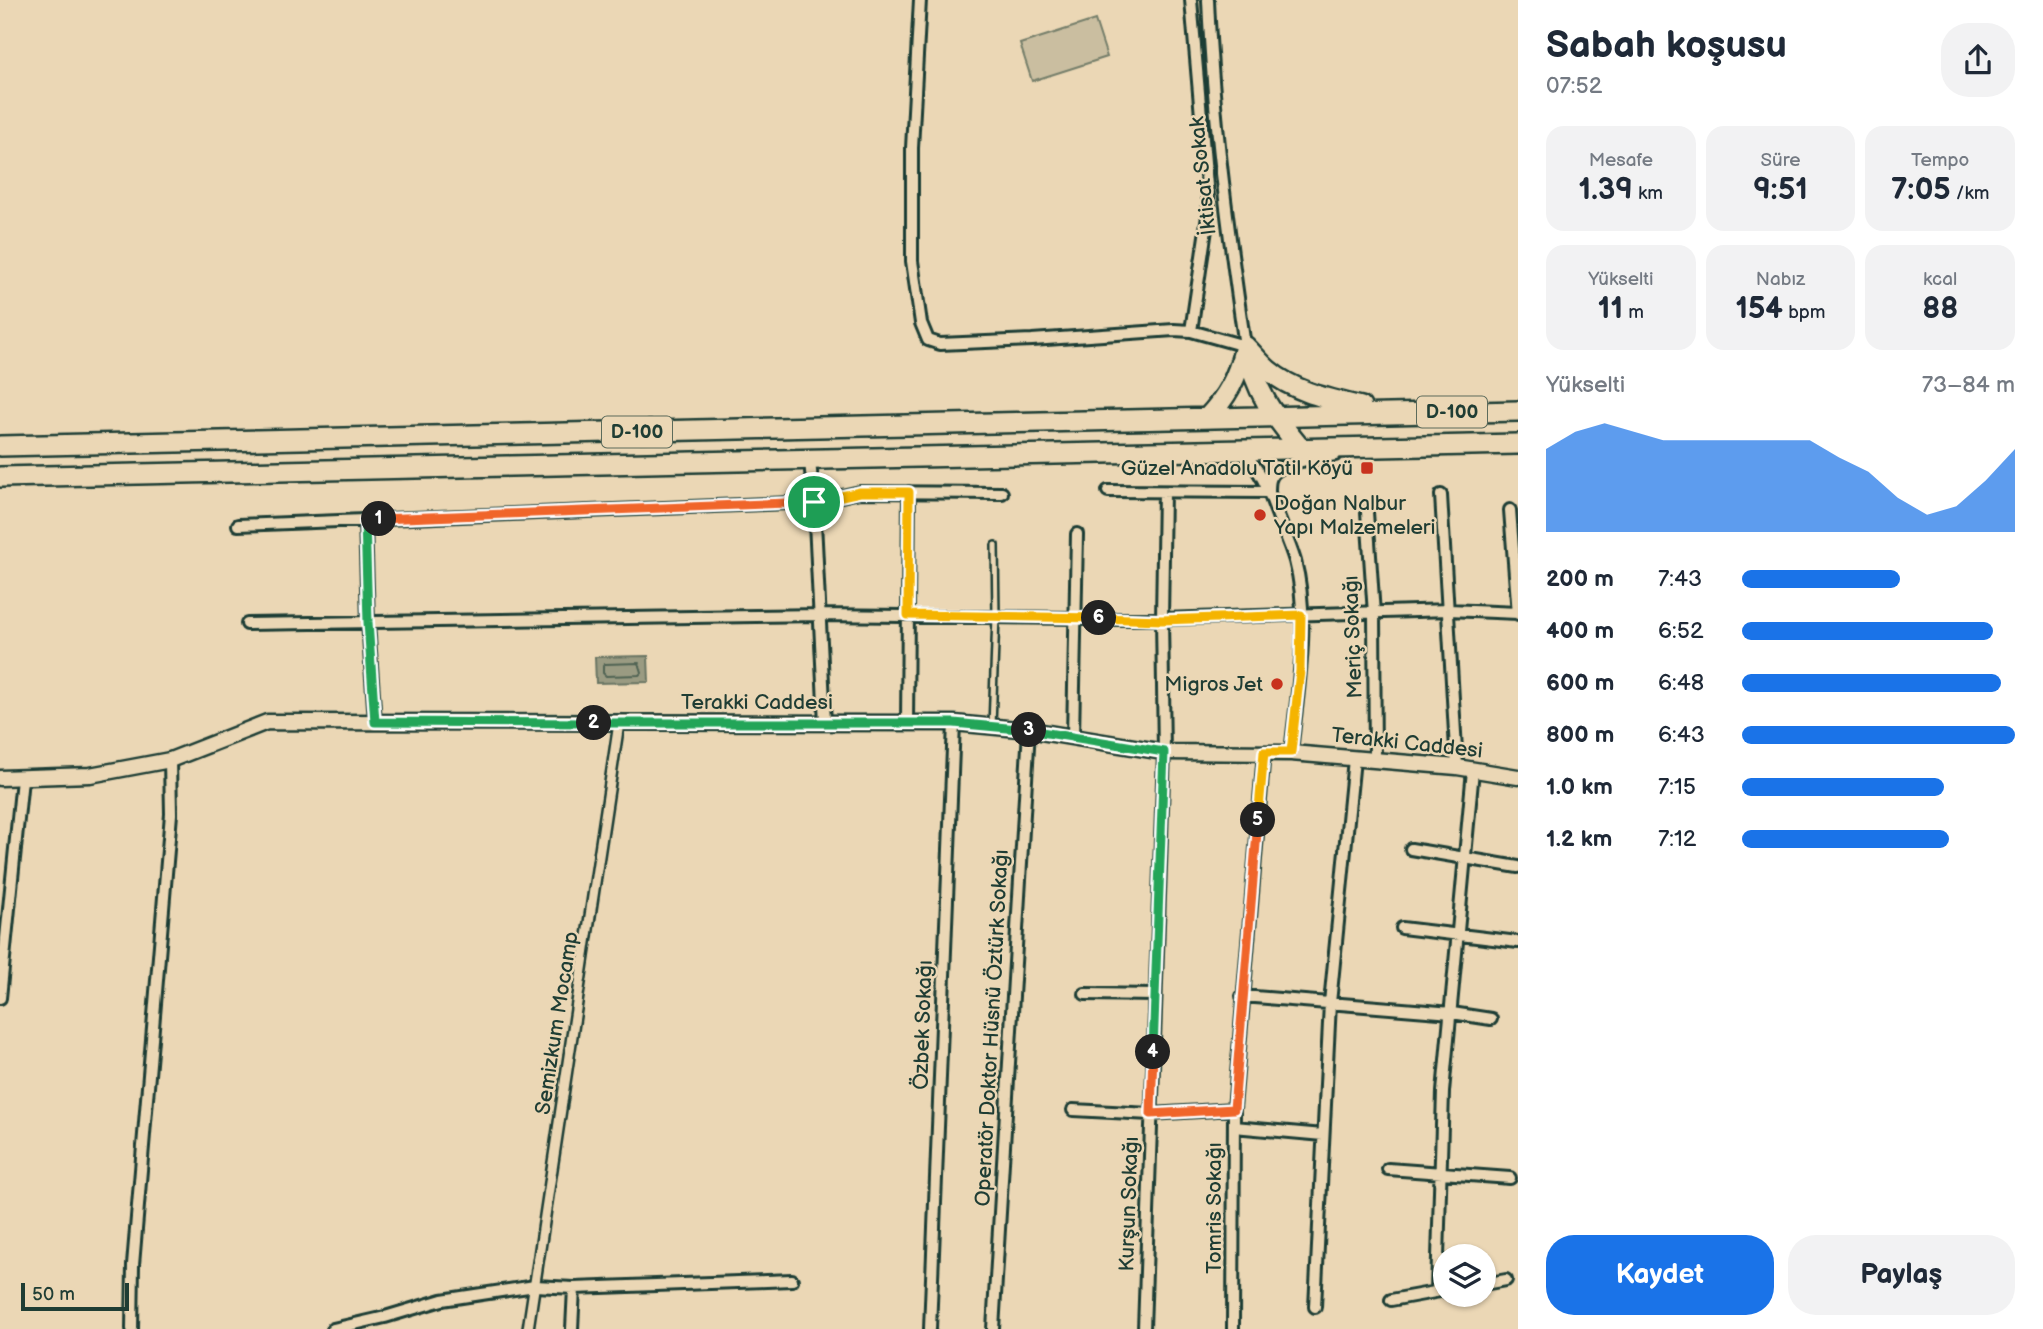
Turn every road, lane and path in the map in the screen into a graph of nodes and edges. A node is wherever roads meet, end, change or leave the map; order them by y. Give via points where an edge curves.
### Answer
1 (920, 0) edge
2 (1191, 0) edge
3 (1208, 0) edge
4 (1191, 331) junction
5 (1245, 346) junction
6 (1518, 411) edge
7 (1385, 414) junction
8 (1274, 416) junction
9 (1207, 418) junction
10 (1518, 444) edge
11 (0, 446) edge
12 (1360, 449) junction
13 (1301, 450) junction
14 (1238, 451) junction
15 (810, 461) junction
16 (0, 477) edge
17 (1108, 491) dead end
18 (909, 492) junction
19 (1164, 492) junction
20 (1269, 492) junction
21 (1002, 493) dead end
22 (1441, 495) dead end
23 (814, 502) junction
24 (1510, 510) dead end
25 (1367, 512) dead end
26 (365, 520) junction
27 (238, 524) dead end
28 (1077, 534) dead end
29 (995, 545) dead end
30 (1449, 610) junction
31 (1518, 613) edge
32 (1374, 614) junction
33 (820, 615) junction
34 (908, 615) junction
35 (1301, 615) junction
36 (996, 616) junction
37 (1076, 617) junction
38 (1162, 620) junction
39 (368, 622) junction
40 (247, 624) dead end
41 (375, 722) junction
42 (619, 723) junction
43 (825, 723) junction
44 (907, 723) junction
45 (954, 723) junction
46 (992, 726) junction
47 (1029, 730) junction
48 (1073, 737) junction
49 (1164, 752) junction
50 (1264, 752) junction
51 (1291, 752) junction
52 (1354, 759) junction
53 (170, 760) junction
54 (1375, 761) junction
55 (1457, 767) junction
56 (1473, 770) junction
57 (1518, 777) edge
58 (22, 779) junction
59 (0, 781) edge
60 (1411, 849) dead end
61 (1465, 858) junction
62 (1518, 867) edge
63 (1402, 928) dead end
64 (1458, 936) junction
65 (1518, 942) edge
66 (1085, 995) dead end
67 (1155, 995) junction
68 (1242, 996) junction
69 (0, 998) edge
70 (1330, 1003) junction
71 (1452, 1013) junction
72 (1491, 1019) dead end
73 (1234, 1109) junction
74 (1073, 1110) dead end
75 (1151, 1114) junction
76 (1234, 1127) junction
77 (1324, 1135) junction
78 (1388, 1169) dead end
79 (1439, 1171) junction
80 (1510, 1178) dead end
81 (1440, 1244) edge
82 (792, 1280) dead end
83 (1506, 1280) dead end
84 (1496, 1282) edge
85 (535, 1286) junction
86 (574, 1288) junction
87 (1433, 1292) edge
88 (1391, 1300) dead end
89 (1315, 1307) dead end
90 (132, 1329) edge
91 (333, 1329) edge
92 (528, 1329) edge
93 (572, 1329) edge
94 (930, 1329) edge
95 (993, 1329) edge
96 (1144, 1329) edge
97 (1233, 1329) edge

1 - 4 street via 912,261 920,323 928,341 1032,341
2 - 4 street via 1209,209
3 - 5 street, İktisat Sokak via 1226,215
4 - 5 street
5 - 7 highway via 1269,371 1313,395
5 - 8 highway via 1252,376
5 - 9 highway via 1238,375
6 - 7 highway, D-100
7 - 8 highway, D-100
8 - 9 highway, D-100
8 - 13 highway
9 - 11 highway, D-100
10 - 12 highway, D-100
12 - 13 highway, D-100
12 - 20 street via 1275,471
13 - 14 highway, D-100
14 - 15 highway, D-100
14 - 20 street via 1255,466
15 - 16 highway, D-100
15 - 23 street
17 - 19 street
18 - 21 street
18 - 23 street via 860,492
18 - 34 street
19 - 20 street
19 - 38 street, Kurşun Sokağı
20 - 35 street via 1295,561
22 - 30 street
23 - 26 street
23 - 33 street
24 - 31 street
25 - 32 street, Meriç Sokağı
26 - 27 street
26 - 39 street
28 - 37 street
29 - 36 lane
30 - 31 street
30 - 32 street
30 - 55 street
32 - 35 street
32 - 54 street, Meriç Sokağı
33 - 34 street
33 - 39 street
33 - 43 street
34 - 36 street
34 - 44 street
35 - 38 street
35 - 51 street
36 - 37 street
36 - 46 lane
37 - 38 street
37 - 48 street
38 - 49 street, Kurşun Sokağı
39 - 40 street
39 - 41 street
41 - 42 street, Terakki Caddesi
41 - 53 street, Terakki Caddesi via 267,722
42 - 43 street, Terakki Caddesi
42 - 85 street, Semizkum Mocamp
43 - 44 street, Terakki Caddesi
44 - 45 street, Terakki Caddesi
45 - 46 street, Terakki Caddesi
45 - 94 street, Özbek Sokağı
46 - 47 street, Terakki Caddesi
47 - 48 street, Terakki Caddesi
47 - 95 street, Operatör Doktor Hüsnü Öztürk Sokağı
48 - 49 street, Terakki Caddesi
49 - 50 street, Terakki Caddesi
49 - 67 street, Kurşun Sokağı
50 - 51 street, Terakki Caddesi
50 - 68 street, Tomris Sokağı
51 - 52 street, Terakki Caddesi
52 - 54 street, Terakki Caddesi
52 - 70 street
53 - 58 street, Terakki Caddesi via 90,775
53 - 90 street via 171,814
54 - 55 street, Terakki Caddesi
55 - 56 street, Terakki Caddesi
56 - 57 street, Terakki Caddesi
56 - 61 street
58 - 59 street, Terakki Caddesi
58 - 69 street
60 - 61 street
61 - 62 street
61 - 64 street
63 - 64 street
64 - 65 street
64 - 71 street
66 - 67 street
67 - 75 street, Kurşun Sokağı
68 - 70 street
68 - 73 street, Tomris Sokağı
70 - 71 street
70 - 77 street
71 - 72 street
71 - 79 street
73 - 75 street
73 - 76 street, Tomris Sokağı
74 - 75 street
75 - 96 street, Kurşun Sokağı
76 - 77 street
76 - 97 street, Tomris Sokağı
77 - 89 street
78 - 79 street
79 - 80 street
79 - 81 street
82 - 86 street
83 - 84 street
85 - 86 street
85 - 91 street via 442,1300
85 - 92 street, Semizkum Mocamp
86 - 93 street
87 - 88 street

